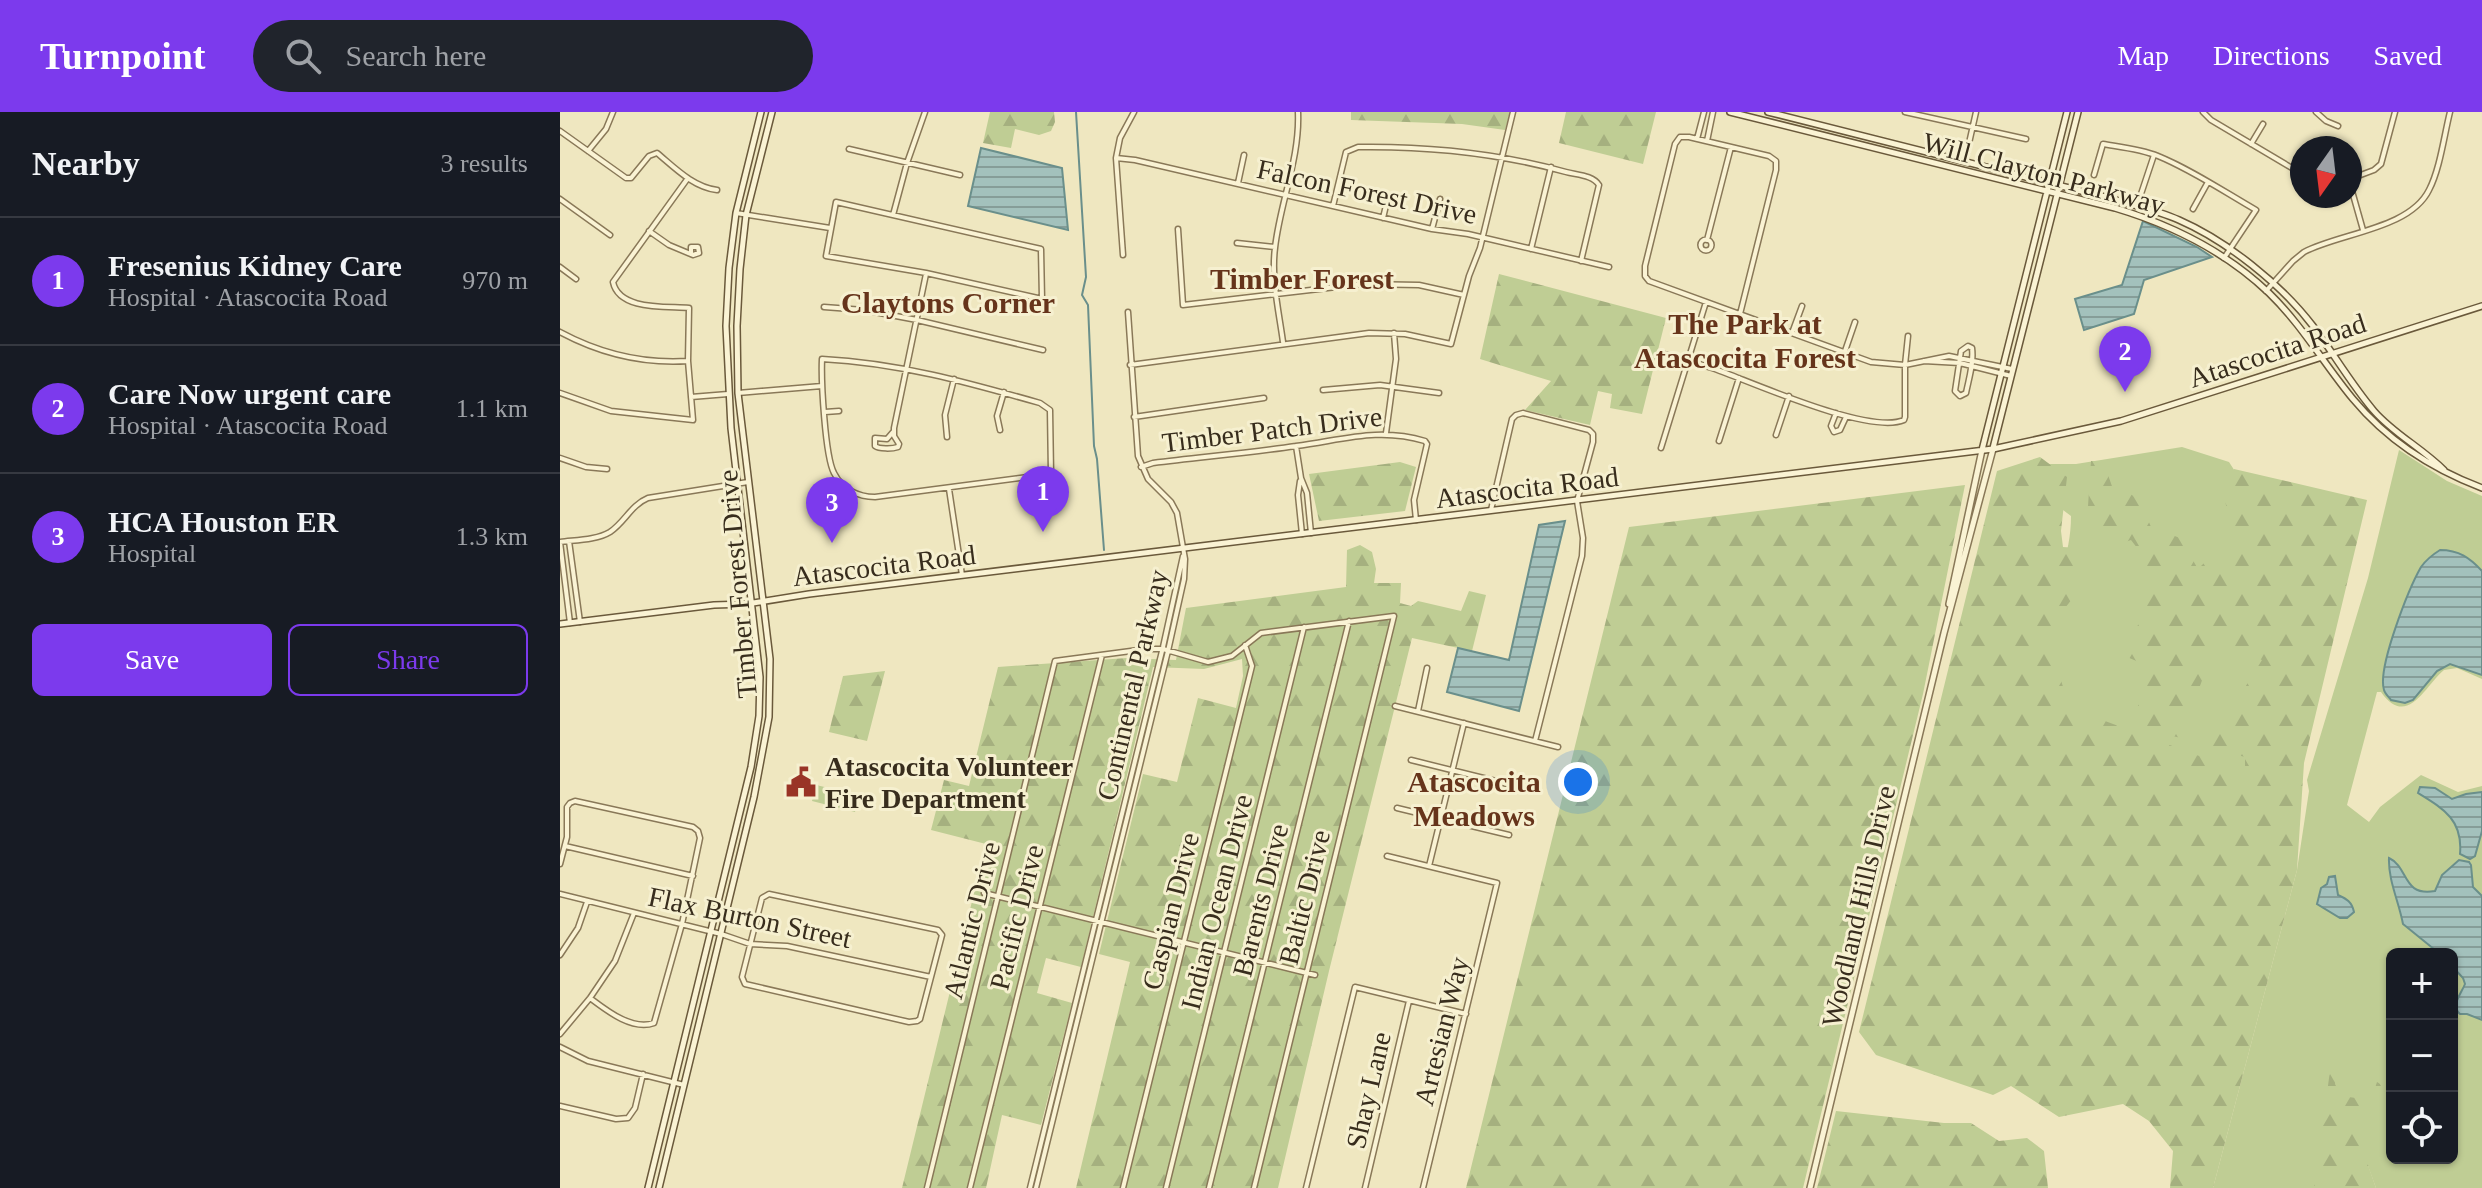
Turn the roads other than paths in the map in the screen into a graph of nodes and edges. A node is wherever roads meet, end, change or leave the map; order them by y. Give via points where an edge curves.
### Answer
1 (613, 112) edge
2 (761, 112) edge
3 (772, 112) edge
4 (925, 112) edge
5 (1134, 112) edge
6 (1298, 112) edge
7 (1513, 112) edge
8 (1704, 112) edge
9 (1713, 112) edge
10 (1730, 112) edge
11 (1768, 112) edge
12 (1905, 112) edge
13 (1976, 112) edge
14 (2067, 112) edge
15 (2078, 112) edge
16 (2203, 112) edge
17 (2316, 112) edge
18 (2395, 112) edge
19 (2450, 112) edge
20 (1793, 118) junction
21 (2263, 124) dead end
22 (2338, 126) dead end
23 (1791, 127) junction
24 (1972, 128) junction
25 (560, 131) edge
26 (1877, 138) junction
27 (1697, 139) junction
28 (2026, 139) dead end
29 (1707, 141) junction
30 (2251, 144) junction
31 (1731, 147) junction
32 (750, 148) junction
33 (1875, 148) junction
34 (849, 149) dead end
35 (588, 151) junction
36 (761, 151) junction
37 (1244, 155) dead end
38 (2154, 155) junction
39 (1502, 157) junction
40 (1116, 158) junction
41 (1965, 161) junction
42 (907, 163) junction
43 (1551, 167) junction
44 (2290, 167) edge
45 (960, 175) dead end
46 (2094, 175) dead end
47 (2362, 176) edge
48 (688, 178) junction
49 (2049, 182) junction
50 (2208, 182) junction
51 (1238, 183) junction
52 (2059, 184) junction
53 (717, 190) dead end
54 (2047, 192) junction
55 (1287, 195) junction
56 (2057, 195) junction
57 (1388, 197) dead end
58 (560, 199) edge
59 (1440, 199) dead end
60 (1333, 206) junction
61 (2137, 206) junction
62 (2357, 208) edge
63 (2193, 209) dead end
64 (736, 213) junction
65 (2135, 214) junction
66 (746, 215) junction
67 (893, 215) junction
68 (1383, 218) junction
69 (830, 228) junction
70 (1178, 229) dead end
71 (1432, 229) junction
72 (2363, 230) junction
73 (649, 231) junction
74 (610, 235) dead end
75 (1482, 237) junction
76 (1707, 240) dead end
77 (1237, 243) dead end
78 (1275, 247) junction
79 (1531, 249) junction
80 (2229, 249) junction
81 (691, 254) dead end
82 (1123, 255) dead end
83 (2224, 258) junction
84 (1581, 261) junction
85 (560, 267) edge
86 (1609, 267) dead end
87 (926, 273) junction
88 (576, 279) dead end
89 (2272, 283) junction
90 (2023, 284) junction
91 (2033, 288) junction
92 (2266, 291) junction
93 (1276, 294) junction
94 (1464, 295) junction
95 (1706, 302) junction
96 (1802, 306) dead end
97 (2482, 306) edge
98 (824, 307) dead end
99 (1128, 312) dead end
100 (1740, 314) junction
101 (917, 320) junction
102 (1855, 322) dead end
103 (560, 332) edge
104 (1394, 333) junction
105 (1792, 333) junction
106 (1908, 336) dead end
107 (1283, 343) junction
108 (1043, 350) dead end
109 (1845, 351) junction
110 (1661, 353) dead end
111 (2331, 353) junction
112 (2321, 356) junction
113 (1960, 360) junction
114 (688, 361) junction
115 (1686, 361) junction
116 (1972, 363) junction
117 (1130, 365) junction
118 (1905, 365) junction
119 (906, 368) junction
120 (2001, 370) junction
121 (2012, 372) junction
122 (1739, 378) junction
123 (954, 379) junction
124 (822, 386) junction
125 (1393, 387) junction
126 (1323, 390) dead end
127 (1004, 392) junction
128 (560, 393) edge
129 (738, 393) junction
130 (1439, 393) dead end
131 (728, 394) junction
132 (1789, 396) junction
133 (691, 397) junction
134 (1264, 398) dead end
135 (839, 411) dead end
136 (825, 412) junction
137 (1836, 413) junction
138 (1134, 417) junction
139 (1846, 417) junction
140 (2382, 419) junction
141 (2376, 424) junction
142 (1000, 430) dead end
143 (893, 432) junction
144 (1386, 433) junction
145 (1776, 435) dead end
146 (947, 437) dead end
147 (1719, 441) dead end
148 (1296, 446) junction
149 (1661, 448) dead end
150 (1993, 449) junction
151 (1982, 450) junction
152 (560, 458) edge
153 (1141, 467) junction
154 (607, 469) dead end
155 (2448, 473) junction
156 (1301, 478) junction
157 (738, 482) junction
158 (748, 482) junction
159 (2482, 488) edge
160 (949, 489) junction
161 (1577, 501) junction
162 (1490, 512) junction
163 (1416, 520) junction
164 (1311, 533) junction
165 (1302, 534) junction
166 (569, 540) junction
167 (560, 542) edge
168 (1184, 549) junction
169 (1186, 567) junction
170 (1181, 572) junction
171 (962, 575) junction
172 (763, 602) junction
173 (753, 604) junction
174 (1349, 621) junction
175 (580, 622) junction
176 (570, 623) junction
177 (560, 624) edge
178 (1304, 626) junction
179 (1944, 633) junction
180 (1245, 645) junction
181 (1166, 650) junction
182 (1102, 655) junction
183 (1427, 668) dead end
184 (1395, 706) dead end
185 (1418, 711) junction
186 (1464, 723) junction
187 (1535, 741) junction
188 (1558, 747) dead end
189 (1411, 760) dead end
190 (1453, 771) junction
191 (1520, 787) dead end
192 (1397, 808) dead end
193 (1441, 818) junction
194 (1509, 835) dead end
195 (565, 846) junction
196 (1387, 856) dead end
197 (560, 864) edge
198 (1429, 866) junction
199 (693, 876) junction
200 (984, 893) dead end
201 (560, 894) edge
202 (997, 897) junction
203 (587, 902) junction
204 (1039, 906) junction
205 (634, 913) junction
206 (1098, 922) junction
207 (682, 924) junction
208 (711, 932) junction
209 (721, 934) junction
210 (1182, 942) junction
211 (750, 944) junction
212 (1224, 952) junction
213 (560, 955) edge
214 (1265, 962) junction
215 (1306, 973) junction
216 (1315, 975) dead end
217 (931, 977) junction
218 (590, 998) junction
219 (1409, 1001) junction
220 (693, 1003) junction
221 (703, 1005) junction
222 (1466, 1014) junction
223 (560, 1034) edge
224 (560, 1047) edge
225 (643, 1074) junction
226 (674, 1082) junction
227 (684, 1085) junction
228 (560, 1106) edge
229 (654, 1163) junction
230 (664, 1165) junction
231 (648, 1188) edge
232 (659, 1188) edge
233 (927, 1188) edge
234 (970, 1188) edge
235 (1030, 1188) edge
236 (1036, 1188) edge
237 (1123, 1188) edge
238 (1166, 1188) edge
239 (1209, 1188) edge
240 (1254, 1188) edge
241 (1306, 1188) edge
242 (1365, 1188) edge
243 (1423, 1188) edge
244 (1810, 1188) edge

1 - 35 street
2 - 32 main road, Timber Forest Drive
3 - 36 main road, Timber Forest Drive
4 - 42 street
5 - 40 street
6 - 55 street via 1299,138
7 - 39 street
8 - 27 street
9 - 29 street
10 - 23 main road, Will Clayton Parkway
11 - 20 main road, Will Clayton Parkway
12 - 24 street
13 - 24 street
14 - 49 main road, Woodland Hills Drive
15 - 52 main road, Woodland Hills Drive
16 - 30 street
17 - 22 street
18 - 47 street via 2381,164
19 - 72 street via 2424,199 2404,215
20 - 23 main road
20 - 26 main road, Will Clayton Parkway
21 - 30 street
23 - 33 main road, Will Clayton Parkway
24 - 28 street
24 - 41 street
25 - 35 street
26 - 33 main road
26 - 41 main road, Will Clayton Parkway
27 - 29 street
27 - 95 street via 1683,136 1678,141 1645,276
29 - 31 street
30 - 44 street
31 - 76 street
31 - 100 street via 1776,161
32 - 36 main road
32 - 64 main road, Timber Forest Drive
33 - 54 main road, Will Clayton Parkway
34 - 42 street
35 - 48 street via 626,178 657,153
36 - 66 main road, Timber Forest Drive
37 - 51 street
38 - 46 street via 2103,144
38 - 50 street
38 - 61 street
39 - 43 street
39 - 60 street via 1358,147 1346,151
39 - 75 street
40 - 51 street, Falcon Forest Drive
40 - 82 street
41 - 49 main road, Will Clayton Parkway
42 - 45 street
42 - 67 street
43 - 79 street
43 - 84 street via 1597,181
48 - 53 street
48 - 73 street
49 - 52 main road, Will Clayton Parkway
49 - 54 main road, Woodland Hills Drive
50 - 63 street
50 - 80 street via 2256,210
51 - 55 street, Falcon Forest Drive
52 - 56 main road, Woodland Hills Drive
52 - 61 main road, Will Clayton Parkway
54 - 56 main road, Will Clayton Parkway
54 - 90 main road, Woodland Hills Drive
55 - 60 street, Falcon Forest Drive
55 - 78 street
56 - 65 main road, Will Clayton Parkway
56 - 91 main road, Woodland Hills Drive
57 - 68 street
58 - 74 street
59 - 71 street
60 - 68 street, Falcon Forest Drive
61 - 65 street
61 - 80 main road, Will Clayton Parkway via 2180,221
62 - 72 street
64 - 66 street
64 - 131 main road, Timber Forest Drive via 727,297
65 - 83 main road, Will Clayton Parkway
66 - 69 street
66 - 129 main road, Timber Forest Drive via 738,297
67 - 69 street via 836,202
67 - 87 street via 1041,249 1042,299
68 - 71 street, Falcon Forest Drive
69 - 87 street via 826,256
70 - 93 street via 1183,305
71 - 75 street, Falcon Forest Drive
72 - 89 street via 2304,252
73 - 81 street
73 - 114 street via 613,282 621,294 641,305 689,308
75 - 79 street, Falcon Forest Drive
75 - 94 street
77 - 78 street
78 - 93 street
79 - 84 street, Falcon Forest Drive
80 - 83 street
80 - 89 main road, Will Clayton Parkway
83 - 92 main road, Will Clayton Parkway
84 - 86 street, Falcon Forest Drive
85 - 88 street
87 - 101 street
89 - 92 street
89 - 111 main road, Will Clayton Parkway
90 - 91 main road
90 - 120 main road, Woodland Hills Drive
91 - 121 main road, Woodland Hills Drive
92 - 112 main road, Will Clayton Parkway
93 - 94 street via 1385,283
93 - 107 street
94 - 104 street via 1451,344
95 - 100 street
95 - 115 street
96 - 105 street
97 - 111 main road, Atascocita Road
98 - 101 street
99 - 117 street
100 - 105 street
101 - 108 street
101 - 119 street
102 - 109 street
103 - 114 street via 608,354
104 - 107 street
104 - 125 street
105 - 109 street
106 - 118 street
107 - 117 street
109 - 118 street via 1871,362
110 - 115 street
111 - 112 main road, Atascocita Road
111 - 140 main road, Will Clayton Parkway
112 - 141 main road, Will Clayton Parkway
112 - 150 main road, Atascocita Road via 2121,421
113 - 116 street
113 - 116 street via 1968,346
113 - 116 street via 1955,391 1960,396 1966,393
113 - 118 street
114 - 133 street
115 - 122 street
115 - 149 street
116 - 120 street
117 - 138 street
118 - 139 street via 1904,420 1892,424
119 - 123 street
119 - 124 street via 822,359
119 - 143 street
120 - 121 street
120 - 151 main road, Woodland Hills Drive
121 - 150 main road, Woodland Hills Drive
122 - 132 street
122 - 147 street
123 - 127 street
123 - 146 street via 945,415
124 - 129 street
124 - 136 street
125 - 126 street
125 - 130 street
125 - 144 street
127 - 142 street via 997,416
127 - 160 street via 1050,410 1051,474
128 - 133 street via 611,411 693,420
129 - 131 main road
129 - 158 main road, Timber Forest Drive
131 - 133 street
131 - 157 main road, Timber Forest Drive
132 - 137 street
132 - 145 street
134 - 138 street
135 - 136 street
136 - 160 street via 830,462 835,475 855,494 875,497
137 - 139 street
137 - 139 street via 1834,432
138 - 153 street
140 - 141 main road
140 - 155 main road, Will Clayton Parkway
141 - 155 main road, Will Clayton Parkway
143 - 143 street via 887,439 875,438 875,446 898,447
144 - 148 street, Timber Patch Drive
144 - 163 street, Timber Patch Drive via 1427,444 1414,500
148 - 153 street, Timber Patch Drive
148 - 156 street
150 - 151 main road, Atascocita Road
150 - 179 main road, Woodland Hills Drive
151 - 161 main road, Atascocita Road
151 - 179 main road, Woodland Hills Drive
152 - 154 street
153 - 168 street via 1174,506
155 - 159 main road, Will Clayton Parkway
156 - 164 street
156 - 165 street
157 - 158 street
157 - 166 street via 644,499 609,533
157 - 173 main road, Timber Forest Drive
158 - 172 main road, Timber Forest Drive
160 - 171 street
161 - 162 main road, Atascocita Road
161 - 162 street via 1593,434 1523,413 1512,419
161 - 187 street via 1582,556
162 - 163 main road, Atascocita Road
163 - 164 main road, Atascocita Road
164 - 165 main road, Atascocita Road
165 - 168 main road, Atascocita Road
166 - 167 street
166 - 175 street
167 - 176 street
168 - 169 street, Continental Parkway
168 - 170 street, Continental Parkway
168 - 171 main road, Atascocita Road
169 - 170 street
169 - 181 street, Continental Parkway
170 - 181 street, Continental Parkway
171 - 172 main road, Atascocita Road
172 - 173 main road, Atascocita Road
172 - 209 main road, Timber Forest Drive via 770,679 766,745
173 - 175 main road, Atascocita Road
173 - 208 main road, Timber Forest Drive via 759,716
174 - 178 street
174 - 214 street, Barents Drive
174 - 215 street, Baltic Drive via 1394,616
175 - 176 main road, Atascocita Road
176 - 177 main road, Atascocita Road
178 - 180 street via 1261,633
178 - 212 street, Indian Ocean Drive
179 - 244 main road, Woodland Hills Drive
180 - 181 street via 1232,656 1208,662
180 - 210 street, Caspian Drive via 1252,666
181 - 182 street
181 - 206 street, Continental Parkway
182 - 202 street, Atlantic Drive via 1055,661
182 - 204 street, Pacific Drive
183 - 185 street
184 - 185 street
185 - 186 street
186 - 187 street
186 - 190 street
187 - 188 street
189 - 190 street
190 - 191 street
190 - 193 street
192 - 193 street
193 - 194 street
193 - 198 street
195 - 197 street
195 - 199 street
195 - 199 street via 567,807 576,801 693,827 700,838
196 - 198 street
198 - 222 street, Artesian Way via 1497,883
199 - 207 street
200 - 202 street
201 - 203 street, Flax Burton Street
202 - 204 street
202 - 233 street, Atlantic Drive
203 - 205 street, Flax Burton Street
203 - 213 street
204 - 206 street
204 - 234 street, Pacific Drive
205 - 207 street, Flax Burton Street
205 - 218 street via 615,961
206 - 210 street
206 - 235 street, Continental Parkway
206 - 236 street, Continental Parkway
207 - 208 street, Flax Burton Street
207 - 218 street via 654,1023 616,1016
208 - 209 street, Flax Burton Street
208 - 220 main road, Timber Forest Drive
209 - 211 street, Flax Burton Street
209 - 221 main road, Timber Forest Drive
210 - 212 street
210 - 237 street, Caspian Drive
211 - 217 street, Flax Burton Street via 787,946
211 - 217 street via 742,977 749,986 909,1022 922,1015
211 - 217 street via 762,898 769,894 938,930
212 - 214 street
212 - 238 street, Indian Ocean Drive
214 - 215 street
214 - 239 street, Barents Drive
215 - 216 street
215 - 240 street, Baltic Drive
218 - 223 street
219 - 222 street
219 - 241 street via 1355,987
219 - 242 street, Shay Lane
220 - 221 main road
220 - 226 main road, Timber Forest Drive
221 - 227 main road, Timber Forest Drive
222 - 243 street, Artesian Way
224 - 225 street via 588,1061
225 - 226 street
225 - 228 street via 628,1118
226 - 227 street
226 - 229 main road, Timber Forest Drive
227 - 230 main road, Timber Forest Drive
229 - 230 main road
229 - 231 main road, Timber Forest Drive
230 - 232 main road, Timber Forest Drive

